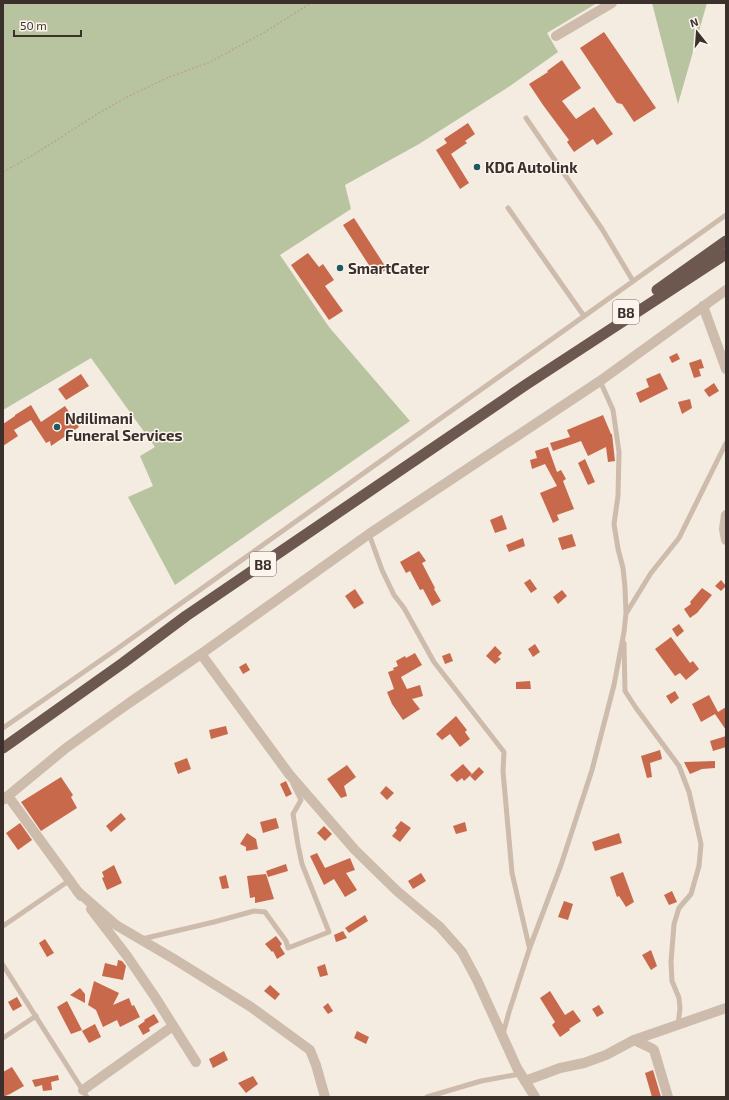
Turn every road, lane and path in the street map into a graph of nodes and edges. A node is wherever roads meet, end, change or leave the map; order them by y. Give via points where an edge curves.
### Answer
1 (311, 3) edge
2 (612, 3) edge
3 (556, 36) dead end
4 (526, 118) dead end
5 (3, 172) edge
6 (508, 208) dead end
7 (726, 215) edge
8 (726, 241) edge
9 (726, 254) edge
10 (633, 281) junction
11 (726, 290) edge
12 (703, 306) junction
13 (584, 316) junction
14 (726, 369) edge
15 (600, 381) junction
16 (527, 384) junction
17 (726, 442) edge
18 (726, 515) edge
19 (369, 534) junction
20 (726, 540) edge
21 (626, 613) junction
22 (624, 632) junction
23 (201, 654) junction
24 (3, 728) edge
25 (3, 748) edge
26 (289, 774) junction
27 (6, 798) edge
28 (70, 880) junction
29 (77, 891) junction
30 (3, 926) edge
31 (139, 939) junction
32 (530, 947) junction
33 (3, 965) edge
34 (726, 1008) edge
35 (36, 1016) junction
36 (678, 1025) junction
37 (174, 1026) junction
38 (503, 1035) junction
39 (3, 1038) edge
40 (634, 1040) junction
41 (196, 1062) dead end
42 (523, 1078) junction
43 (85, 1094) edge
44 (325, 1097) edge
45 (427, 1097) edge
46 (535, 1097) edge
47 (668, 1097) edge

1 - 5 path via 210,62 167,78 125,98
2 - 3 street
4 - 10 lane via 602,229
6 - 13 lane
7 - 10 lane
8 - 16 highway, B8
9 - 16 highway, B8
10 - 13 lane
11 - 12 street
12 - 14 street
12 - 15 street
13 - 24 lane
15 - 19 street
15 - 21 lane via 613,410 619,452 618,496 614,524 623,568
16 - 25 highway, B8 via 186,616
17 - 21 lane via 679,538 651,573
18 - 20 street
19 - 23 street
19 - 32 lane via 394,595 434,662 504,752 503,771 512,873
21 - 22 lane
22 - 32 lane via 614,685 592,770 561,865
22 - 36 lane via 625,691 680,766 701,844 699,866 691,894 679,908 674,924 671,962 672,981 679,998
23 - 26 street
23 - 27 street via 66,748
26 - 31 lane via 301,800 293,814 301,858 329,932 288,948 286,941 265,912 254,910
26 - 38 street via 355,850 452,939 466,959
27 - 28 street
28 - 29 street
28 - 30 lane
29 - 31 street via 111,922
29 - 37 street via 127,956
31 - 44 street via 251,1007 310,1050
32 - 38 lane
33 - 35 lane
34 - 36 street
35 - 39 lane
35 - 43 lane
36 - 40 street
37 - 41 street
37 - 43 street
38 - 42 street
40 - 42 street via 584,1063
40 - 47 street via 654,1050
42 - 45 lane via 481,1081
42 - 46 street

